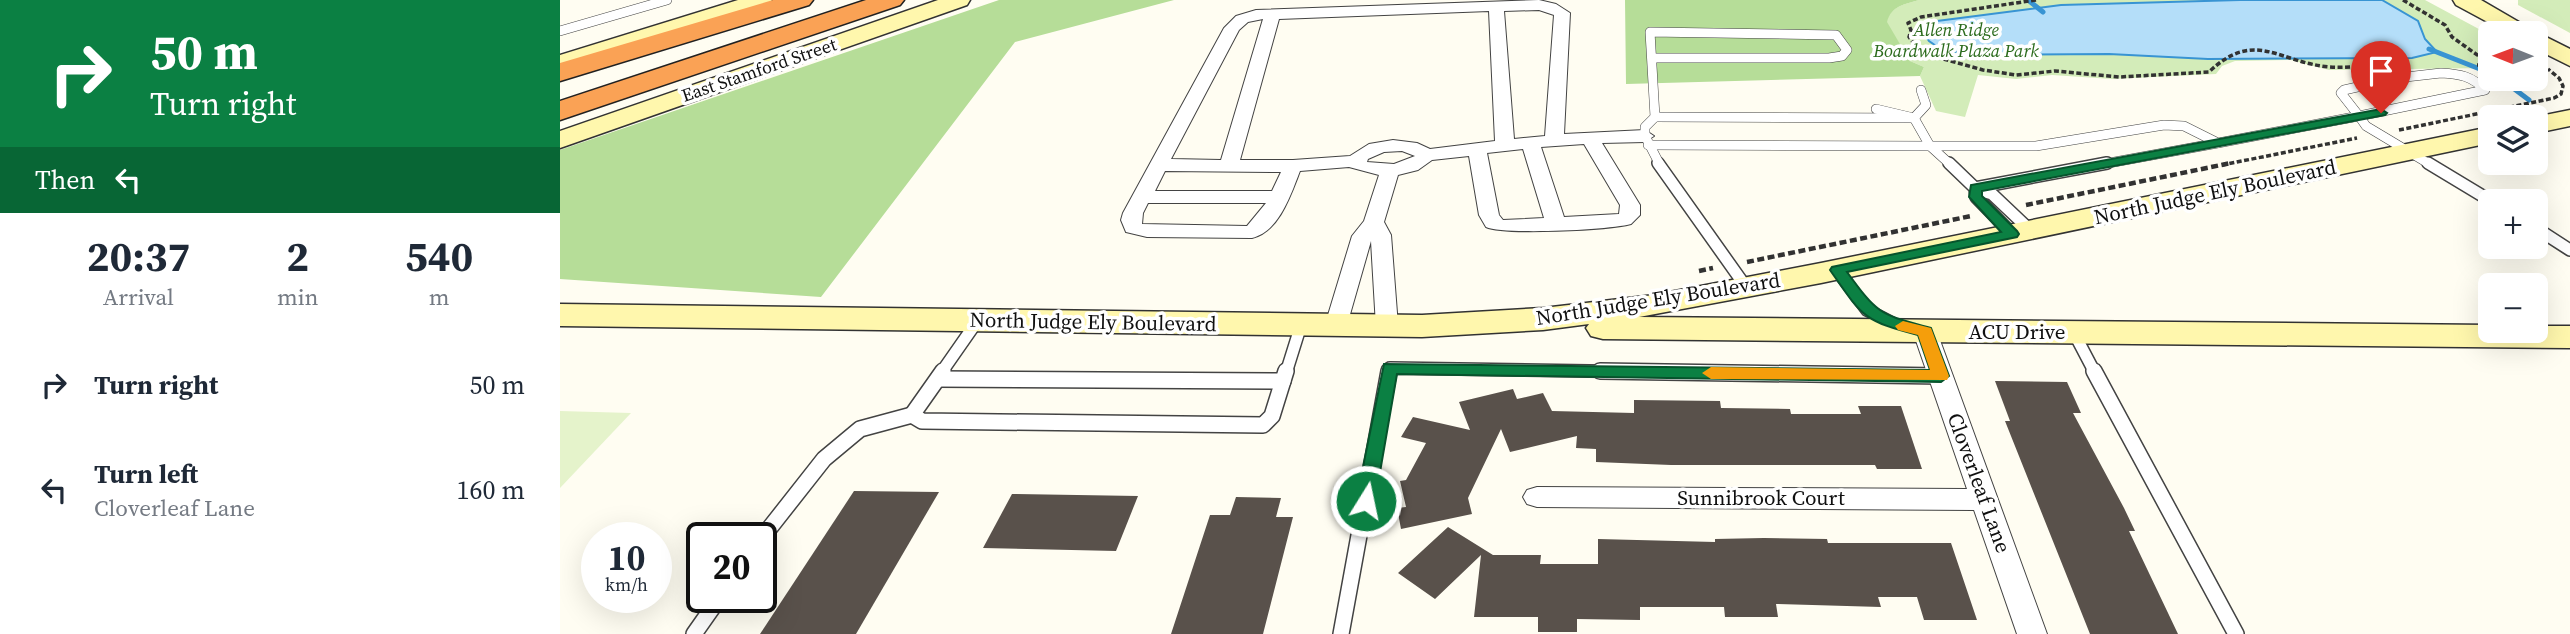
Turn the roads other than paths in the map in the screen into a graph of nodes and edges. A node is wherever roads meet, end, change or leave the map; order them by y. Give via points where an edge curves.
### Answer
1 (667, 0) edge
2 (800, 0) edge
3 (834, 0) edge
4 (891, 0) edge
5 (959, 0) edge
6 (2464, 0) edge
7 (752, 2) edge
8 (1496, 7) junction
9 (1272, 15) junction
10 (2502, 21) edge
11 (808, 28) junction
12 (560, 31) edge
13 (2548, 44) edge
14 (2548, 46) edge
15 (2548, 50) edge
16 (2570, 53) edge
17 (1652, 58) junction
18 (2570, 59) edge
19 (560, 64) edge
20 (2570, 69) edge
21 (560, 72) edge
22 (560, 90) edge
23 (1921, 90) dead end
24 (1838, 109) dead end
25 (1876, 109) dead end
26 (560, 111) edge
27 (1656, 117) junction
28 (2356, 117) junction
29 (1813, 118) junction
30 (1913, 118) junction
31 (560, 133) edge
32 (2478, 137) edge
33 (1590, 139) junction
34 (560, 140) edge
35 (1554, 140) junction
36 (1647, 141) junction
37 (1530, 143) junction
38 (2218, 143) junction
39 (1505, 146) junction
40 (1930, 146) junction
41 (1477, 149) junction
42 (2408, 152) junction
43 (1427, 155) junction
44 (1358, 160) junction
45 (1159, 165) junction
46 (1229, 166) junction
47 (1293, 166) junction
48 (1390, 171) junction
49 (1975, 188) junction
50 (2478, 193) edge
51 (1142, 197) junction
52 (1279, 197) junction
53 (1374, 222) junction
54 (2020, 224) junction
55 (1556, 225) junction
56 (2548, 236) edge
57 (2570, 250) edge
58 (1837, 270) junction
59 (1745, 275) junction
60 (560, 315) edge
61 (978, 320) junction
62 (1301, 325) junction
63 (1336, 325) junction
64 (1387, 326) junction
65 (1422, 326) junction
66 (1925, 332) junction
67 (2074, 332) junction
68 (2570, 337) edge
69 (1941, 376) junction
70 (938, 379) junction
71 (1283, 381) junction
72 (912, 415) junction
73 (1537, 497) dead end
74 (1986, 500) junction
75 (774, 522) edge
76 (709, 613) edge
77 (694, 634) edge
78 (1341, 634) edge
79 (2032, 634) edge
80 (2236, 634) edge

1 - 12 lane
2 - 21 highway
3 - 22 highway
4 - 11 highway
5 - 34 street, East Stamford Street
6 - 10 street
7 - 19 street
8 - 9 street
8 - 35 street via 1539,5 1562,13
8 - 39 street
9 - 45 street via 1242,19 1232,28
9 - 46 street
11 - 26 highway
11 - 31 highway via 753,57
13 - 16 street
14 - 18 street
15 - 20 street
17 - 17 lane via 1829,58 1847,50 1836,35 1650,32
17 - 27 lane
23 - 30 lane via 1926,105
24 - 29 lane
25 - 30 lane
27 - 29 lane
27 - 36 lane via 1645,127
28 - 28 lane via 2480,93 2484,90 2475,79 2444,71 2344,90 2342,97
28 - 38 lane
28 - 42 lane
29 - 30 lane
30 - 40 lane
32 - 42 street, North Judge Ely Boulevard
33 - 35 street
33 - 36 street
33 - 55 street via 1630,205 1630,215 1611,222
35 - 37 street
36 - 40 lane
36 - 59 lane via 1656,160
37 - 39 street
37 - 55 street
38 - 40 lane via 2173,125 2036,146
38 - 49 lane
39 - 41 street
40 - 49 lane
41 - 43 street
41 - 55 street via 1493,223
42 - 50 lane
42 - 54 street, North Judge Ely Boulevard
43 - 44 street via 1414,146 1384,146 1370,149
43 - 48 street via 1409,168
44 - 47 street
44 - 48 street via 1357,165
45 - 46 street
45 - 51 street
46 - 47 street
47 - 52 street
48 - 53 street
49 - 54 lane via 1992,194
49 - 54 lane via 1976,197
51 - 52 street
51 - 52 street via 1130,220 1133,228 1238,232 1252,232 1263,225
53 - 63 street via 1362,236
53 - 64 street via 1381,235
54 - 58 street, North Judge Ely Boulevard
56 - 57 lane
58 - 59 street, North Judge Ely Boulevard
58 - 66 lane via 1867,310 1886,322
59 - 65 street, North Judge Ely Boulevard via 1654,304 1543,319
60 - 61 street, North Judge Ely Boulevard
61 - 62 street, North Judge Ely Boulevard
61 - 70 lane
62 - 63 street, North Judge Ely Boulevard
62 - 71 lane
63 - 64 street, North Judge Ely Boulevard
64 - 65 street, North Judge Ely Boulevard
65 - 66 street, ACU Drive
66 - 67 street, ACU Drive
66 - 69 street, Cloverleaf Lane
67 - 68 street, ACU Drive
67 - 80 lane
69 - 74 street, Cloverleaf Lane
69 - 78 lane via 1390,368
70 - 71 lane
70 - 72 lane
71 - 72 lane via 1272,416 1263,425 1249,427 922,421
72 - 75 lane via 860,429 824,459
73 - 74 street, Sunnibrook Court
74 - 79 street, Cloverleaf Lane
76 - 77 lane

